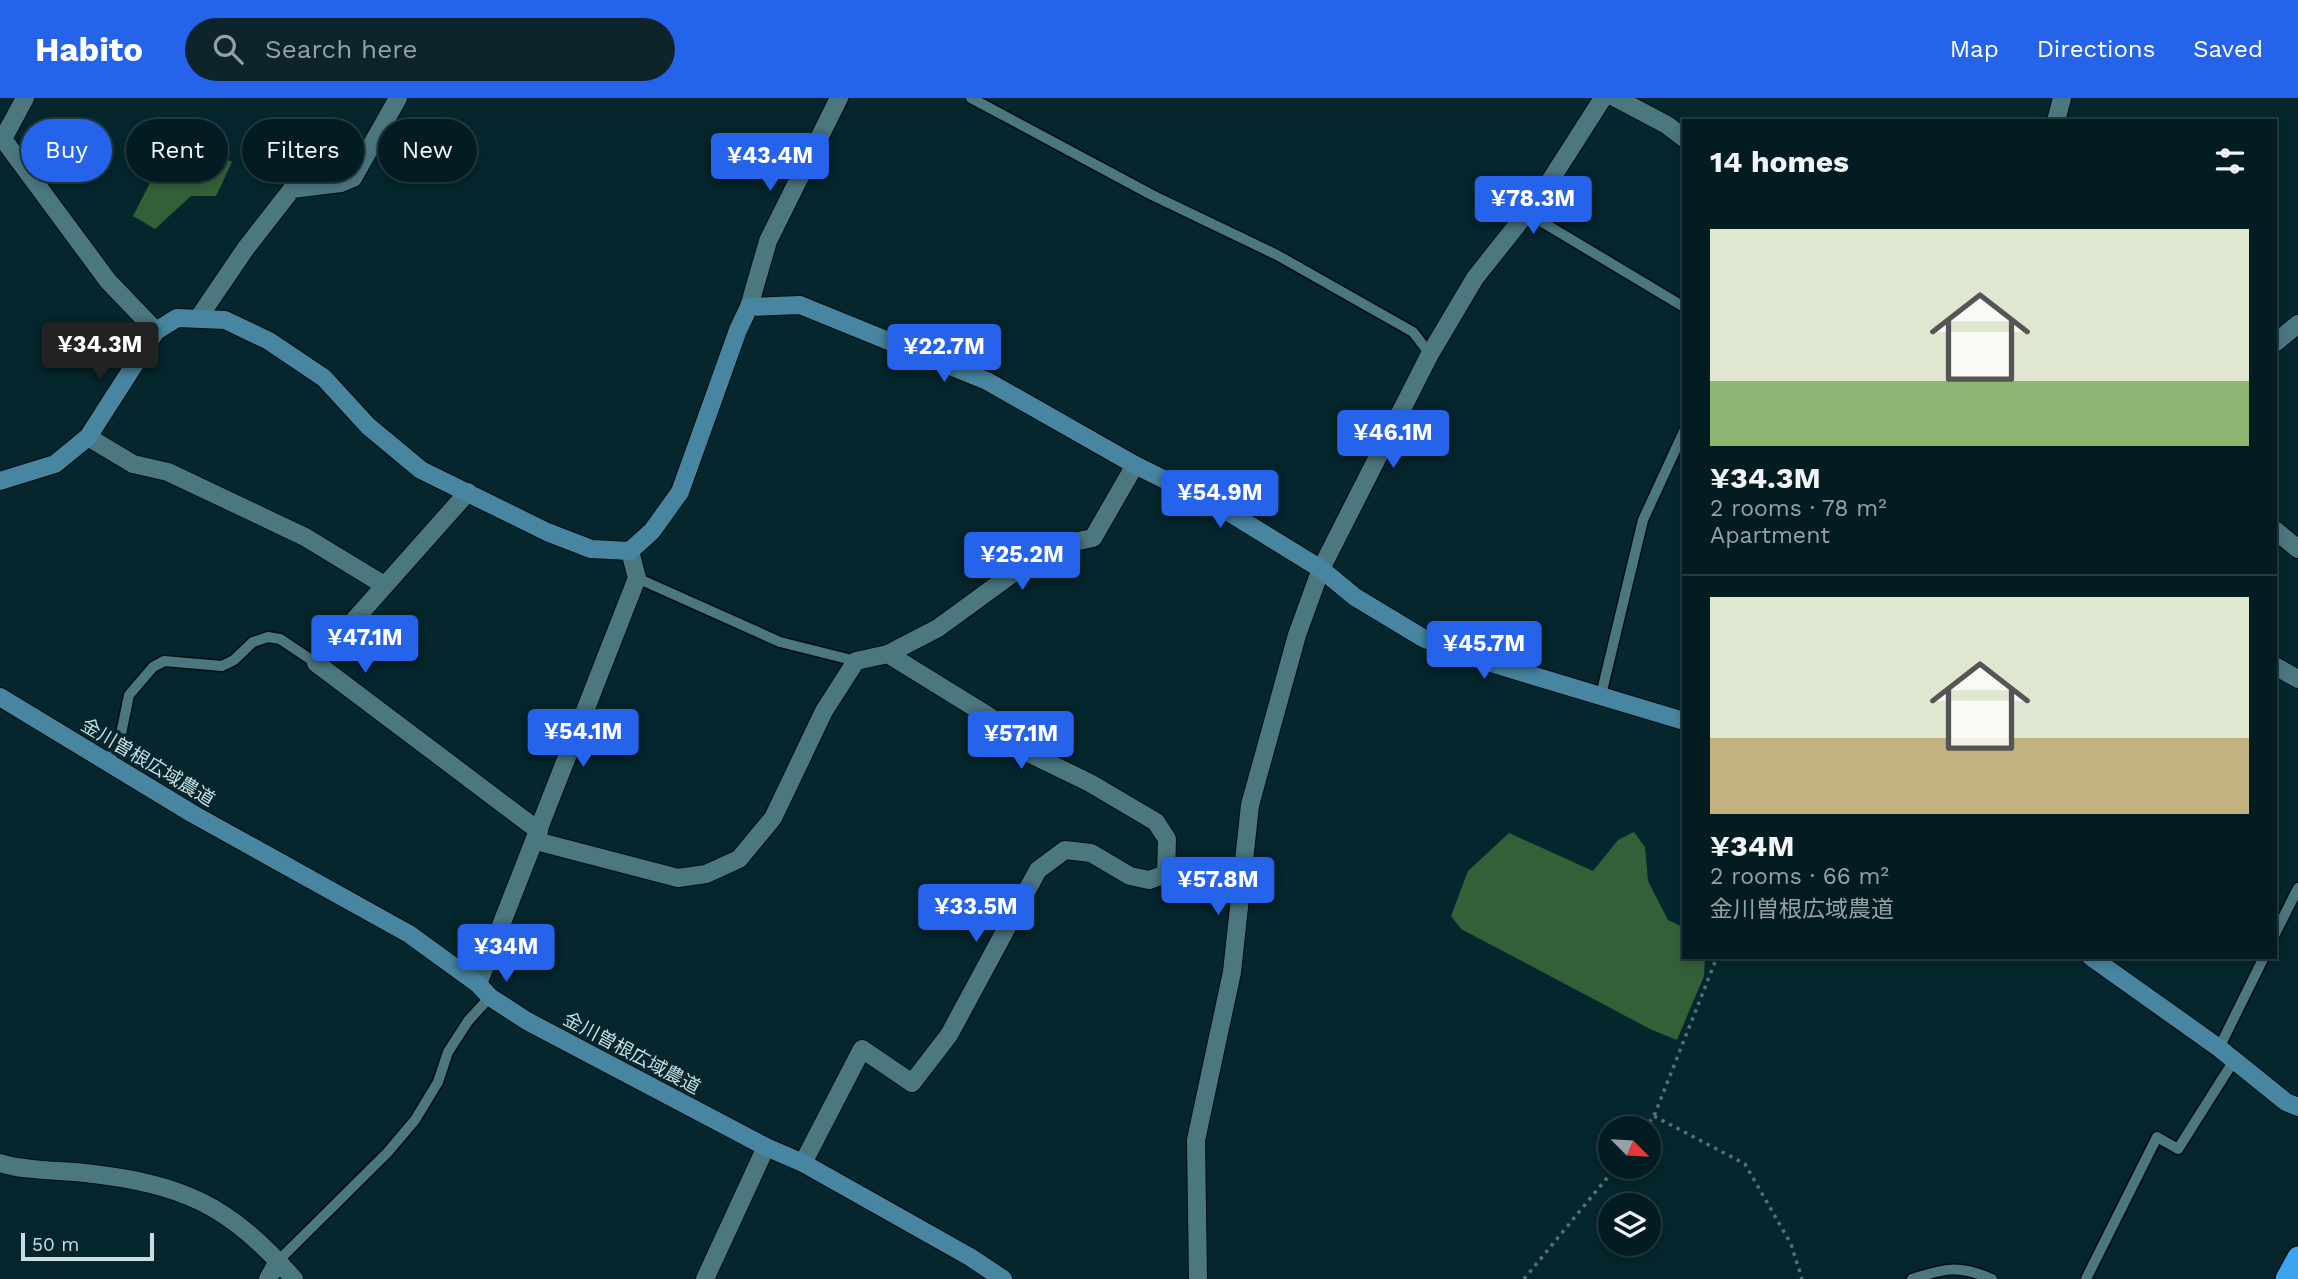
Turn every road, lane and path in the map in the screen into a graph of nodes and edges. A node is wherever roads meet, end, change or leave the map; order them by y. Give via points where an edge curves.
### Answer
1 (25, 98) edge
2 (398, 98) edge
3 (839, 98) edge
4 (971, 98) edge
5 (1603, 98) edge
6 (1616, 98) edge
7 (2062, 98) edge
8 (2057, 119) edge
9 (1682, 136) edge
10 (1527, 213) junction
11 (1682, 306) edge
12 (749, 307) junction
13 (199, 317) junction
14 (2298, 324) edge
15 (156, 331) junction
16 (2277, 341) edge
17 (1430, 354) junction
18 (1682, 435) edge
19 (88, 437) junction
20 (1135, 465) junction
21 (0, 481) edge
22 (468, 492) junction
23 (2277, 532) edge
24 (2298, 549) edge
25 (630, 551) junction
26 (1321, 569) junction
27 (637, 578) junction
28 (384, 585) junction
29 (888, 654) junction
30 (856, 661) junction
31 (316, 663) junction
32 (2277, 667) edge
33 (2298, 679) edge
34 (1601, 695) junction
35 (0, 697) edge
36 (1682, 720) edge
37 (107, 763) junction
38 (538, 836) junction
39 (1166, 874) junction
40 (1241, 883) junction
41 (2298, 888) edge
42 (2277, 930) edge
43 (1716, 959) edge
44 (2094, 959) edge
45 (2263, 959) edge
46 (484, 990) junction
47 (2218, 1048) junction
48 (2233, 1062) junction
49 (2298, 1107) edge
50 (1654, 1116) edge
51 (1661, 1120) edge
52 (766, 1147) junction
53 (803, 1163) junction
54 (1, 1168) edge
55 (1605, 1180) edge
56 (2298, 1257) edge
57 (278, 1261) junction
58 (268, 1279) edge
59 (294, 1279) edge
60 (705, 1279) edge
61 (1003, 1279) edge
62 (1198, 1279) edge
63 (1524, 1279) edge
64 (1802, 1279) edge
65 (1912, 1279) edge
66 (1992, 1279) edge
67 (2086, 1279) edge
68 (2286, 1279) edge

1 - 15 street via 3,139 108,281
2 - 13 street via 353,178 292,189
3 - 12 street via 768,241
4 - 17 lane via 1152,195 1277,254 1413,332
5 - 10 street
6 - 9 street
7 - 8 street
10 - 11 lane
10 - 17 street via 1475,278
12 - 20 street via 800,305 987,381
12 - 25 street via 680,492 652,531
13 - 15 street via 177,317
13 - 22 street via 225,320 270,341 324,378 368,426 421,470
14 - 16 street
15 - 19 street
17 - 26 street
18 - 34 lane via 1643,520
19 - 21 street via 55,464
19 - 28 street via 133,464 168,472 305,537
20 - 26 street via 1222,508
20 - 29 street via 1093,538 1049,547 962,612
22 - 25 street via 591,549
22 - 28 street
23 - 24 street
25 - 27 street
26 - 34 street via 1355,597 1423,638
26 - 40 street via 1297,635 1250,805
27 - 30 lane via 780,642
27 - 38 street
28 - 31 street
29 - 30 street
29 - 39 street via 990,718 1018,748 1156,822 1167,839
30 - 38 street via 824,711 772,818 739,859 706,874 678,878
31 - 37 lane via 280,639 268,637 253,642 222,666 164,661 152,667 129,695 121,734
31 - 38 street
32 - 33 street
34 - 36 street
35 - 37 street, 金川曽根広域農道
37 - 46 street, 金川曽根広域農道 via 409,934
38 - 46 street
39 - 40 street
39 - 53 street via 1149,880 1130,876 1091,853 1065,850 1038,870 949,1035 912,1083 862,1049
40 - 62 street via 1232,972 1196,1140
41 - 42 lane
43 - 50 path
44 - 47 street
45 - 47 lane
46 - 52 street, 金川曽根広域農道 via 527,1021
46 - 57 lane via 447,1052 438,1082 415,1120
47 - 48 street
48 - 49 street
48 - 67 lane via 2178,1149 2157,1137
51 - 64 path via 1745,1164 1791,1244
52 - 53 street, 金川曽根広域農道
52 - 60 street
53 - 61 street, 金川曽根広域農道
54 - 57 street via 134,1178 179,1190 221,1210
55 - 63 path
56 - 68 highway
57 - 58 street
57 - 59 street
65 - 66 lane via 1942,1269 1968,1269

